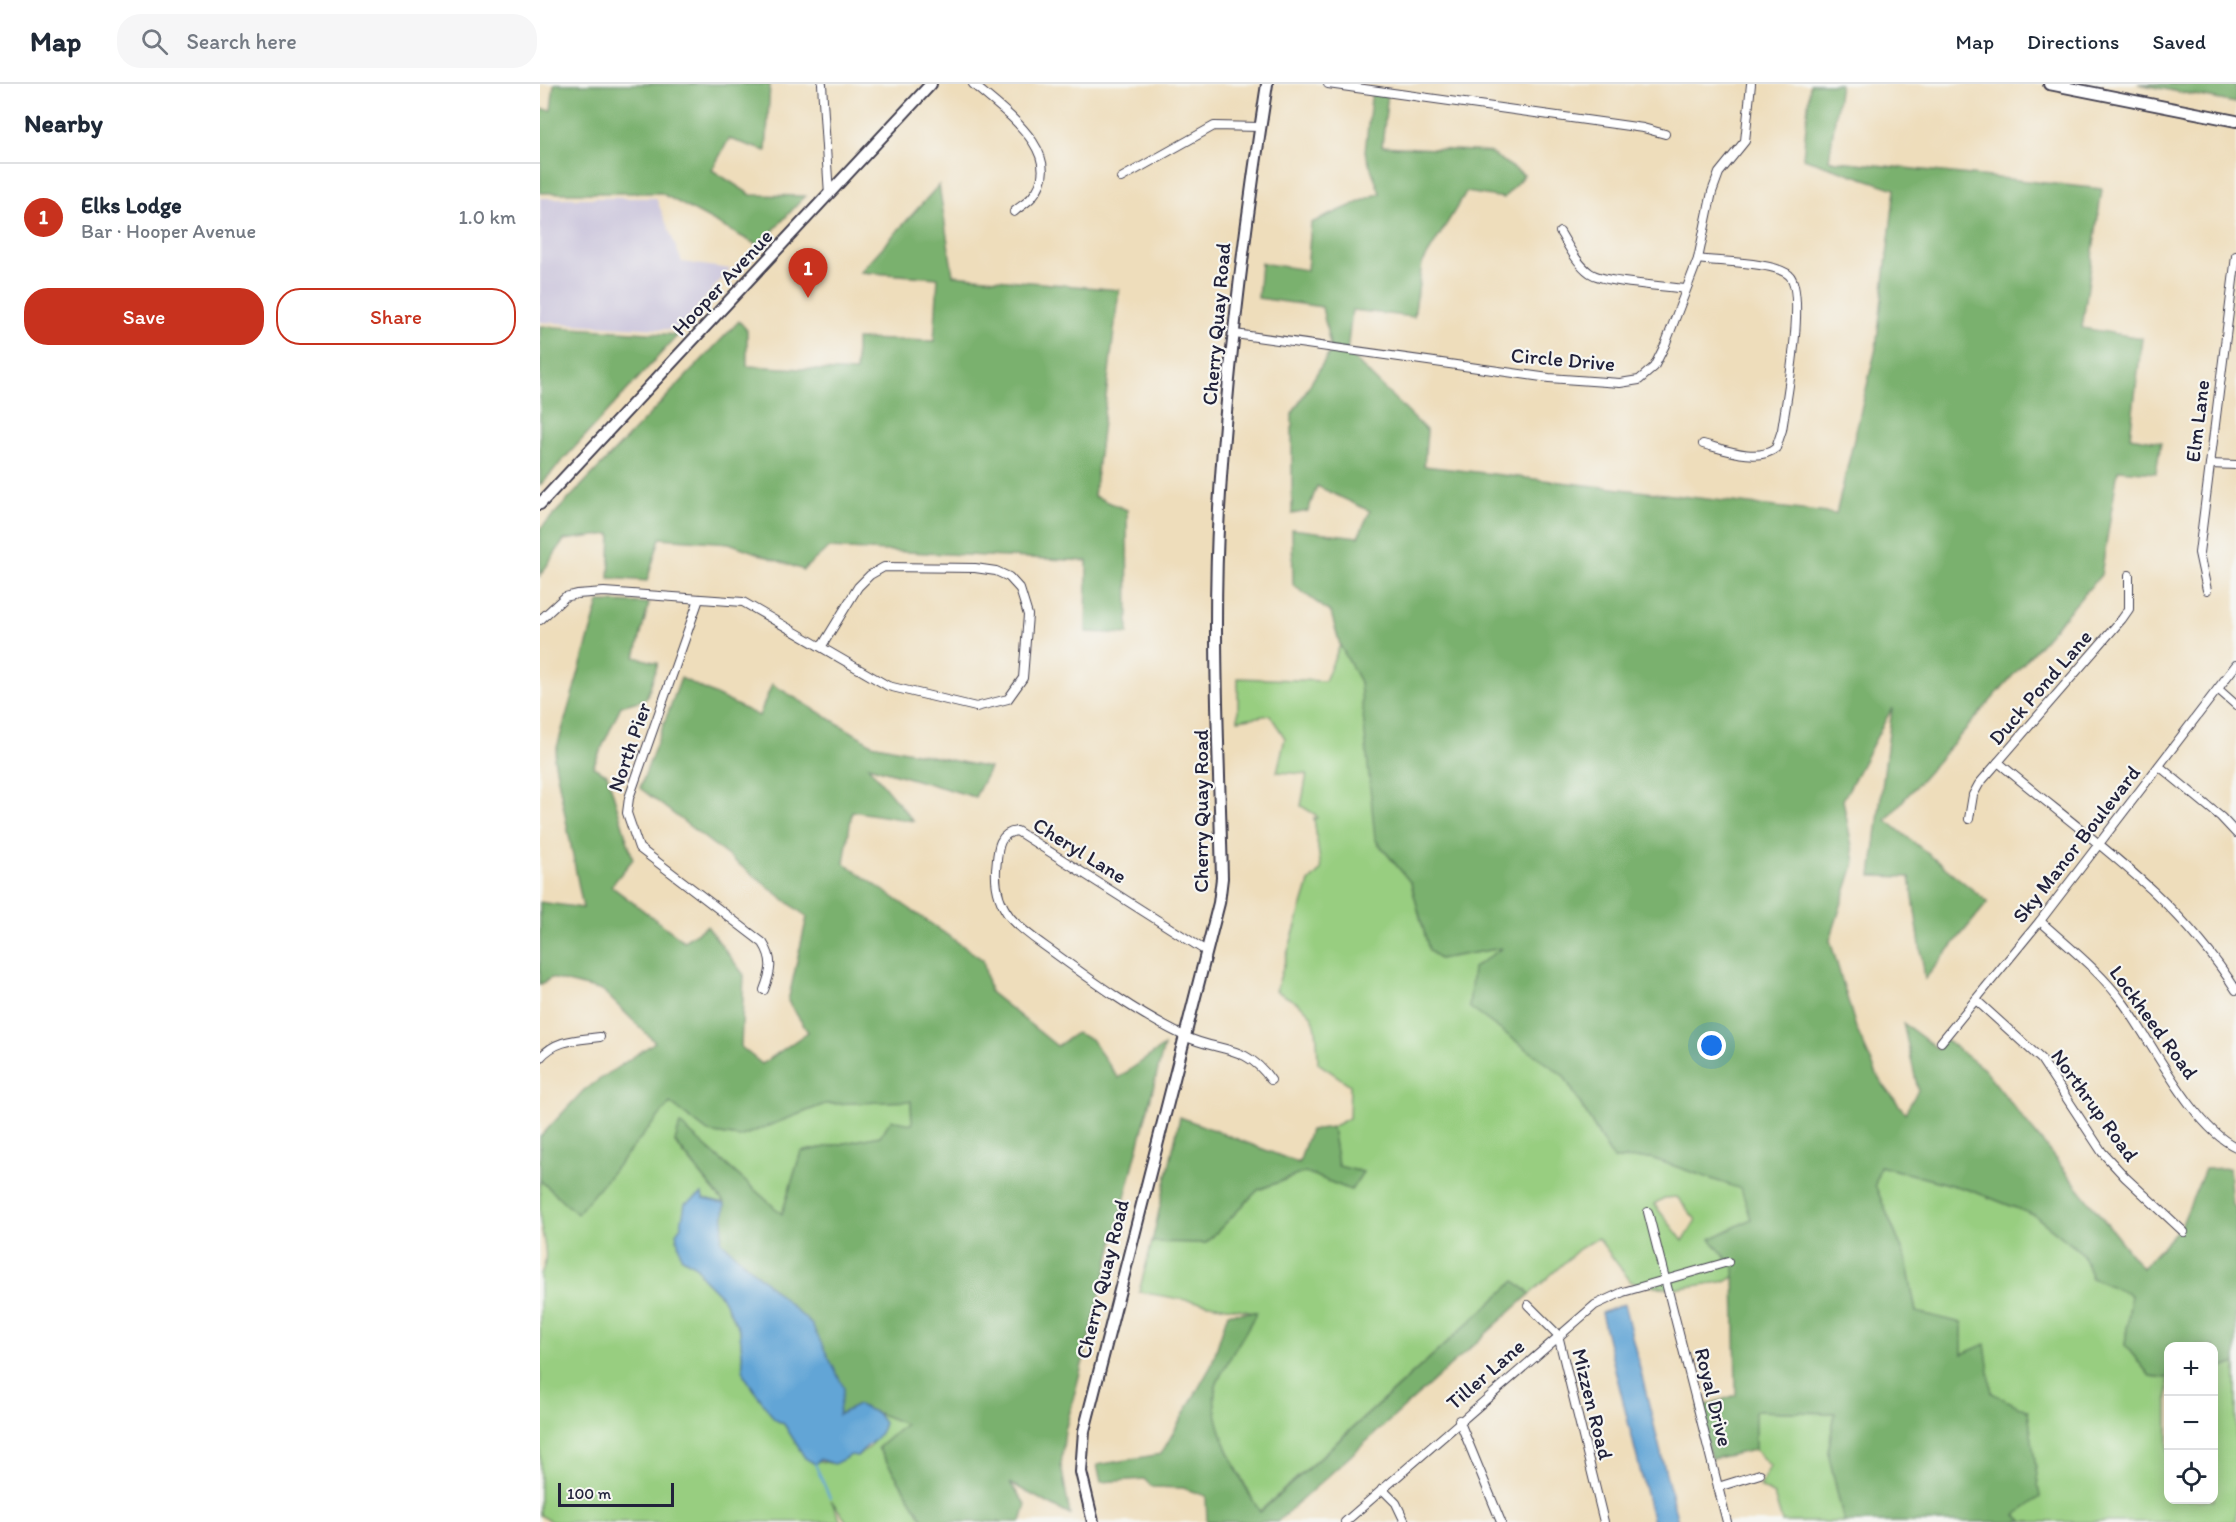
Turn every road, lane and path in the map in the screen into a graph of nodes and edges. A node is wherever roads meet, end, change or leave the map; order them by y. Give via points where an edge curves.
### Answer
1 (822, 84) edge
2 (931, 84) edge
3 (973, 84) edge
4 (1267, 84) edge
5 (1328, 84) edge
6 (1751, 84) edge
7 (2049, 84) edge
8 (2236, 121) edge
9 (1260, 127) junction
10 (1665, 134) dead end
11 (1121, 178) dead end
12 (829, 195) junction
13 (1014, 212) dead end
14 (1560, 232) dead end
15 (2236, 256) edge
16 (1698, 260) junction
17 (1686, 289) junction
18 (2233, 305) edge
19 (1235, 334) junction
20 (1703, 444) dead end
21 (2210, 464) junction
22 (2236, 465) edge
23 (540, 504) edge
24 (2129, 574) dead end
25 (2207, 590) dead end
26 (699, 599) junction
27 (541, 617) edge
28 (822, 646) junction
29 (2236, 665) edge
30 (2218, 689) junction
31 (2236, 705) edge
32 (1998, 762) junction
33 (2159, 766) junction
34 (1969, 819) dead end
35 (2236, 833) edge
36 (2099, 843) junction
37 (2040, 921) junction
38 (1206, 951) junction
39 (764, 990) dead end
40 (2236, 990) edge
41 (1976, 1000) junction
42 (1185, 1036) junction
43 (600, 1037) dead end
44 (1941, 1042) dead end
45 (540, 1058) edge
46 (1270, 1080) dead end
47 (2236, 1147) edge
48 (1648, 1212) dead end
49 (2184, 1232) dead end
50 (1728, 1262) dead end
51 (1666, 1281) junction
52 (1528, 1305) dead end
53 (1558, 1335) junction
54 (1459, 1420) junction
55 (1760, 1474) dead end
56 (1718, 1487) junction
57 (1382, 1489) junction
58 (1093, 1522) edge
59 (1345, 1522) edge
60 (1405, 1522) edge
61 (1501, 1522) edge
62 (1604, 1522) edge
63 (1727, 1522) edge

1 - 12 street
2 - 12 street, Hooper Avenue
3 - 13 street via 1033,139 1042,163 1040,184 1032,198
4 - 9 street, Cherry Quay Road
5 - 10 street
6 - 16 street, Circle Drive via 1745,141 1719,173
7 - 8 street
9 - 11 street via 1214,126
9 - 19 street, Cherry Quay Road
12 - 23 street, Hooper Avenue
14 - 17 street via 1590,273
15 - 18 street, Elm Lane
16 - 17 street, Circle Drive
16 - 20 street via 1776,268 1789,274 1798,307 1782,430 1776,448 1761,454
17 - 19 street, Circle Drive via 1654,367 1639,380 1620,383 1549,378
18 - 21 street, Elm Lane
19 - 38 street, Cherry Quay Road via 1219,522 1222,878
21 - 22 street
21 - 25 street, Elm Lane via 2199,553
24 - 32 street, Duck Pond Lane via 2128,609 2122,619
26 - 27 street via 604,592 577,594 565,597
26 - 28 street via 743,602
26 - 39 street, North Pier via 627,813 639,848 764,944 772,969
28 - 28 street via 858,587 884,567 996,571 1020,589 1028,615 1023,678 1008,699 986,706 888,686
29 - 30 street, Sky Manor Boulevard
30 - 31 street
30 - 33 street, Sky Manor Boulevard
32 - 34 street, Duck Pond Lane via 1973,795
32 - 36 street
33 - 35 street
33 - 36 street, Sky Manor Boulevard
36 - 37 street, Sky Manor Boulevard
36 - 40 street via 2174,909
37 - 41 street, Sky Manor Boulevard
37 - 47 street, Lockheed Road via 2106,982 2194,1108 2212,1129
38 - 42 street, Cherry Quay Road
38 - 42 street, Cheryl Lane via 1017,831 1009,831 1003,837 996,876 1001,903 1010,917 1072,966
41 - 44 street, Sky Manor Boulevard
41 - 49 street, Northrup Road via 2041,1059 2102,1152
42 - 46 street via 1239,1051 1259,1064
42 - 58 street, Cherry Quay Road via 1084,1431 1081,1472
43 - 45 street via 563,1041
48 - 51 street
50 - 51 street, Tiller Lane
51 - 53 street, Tiller Lane via 1623,1292 1595,1305
51 - 56 street, Royal Drive
52 - 53 street, Mizzen Road
53 - 54 street, Tiller Lane
53 - 62 street, Mizzen Road
54 - 57 street, Tiller Lane
54 - 61 street
55 - 56 street
56 - 63 street, Royal Drive
57 - 59 street, Tiller Lane
57 - 60 street via 1396,1503

